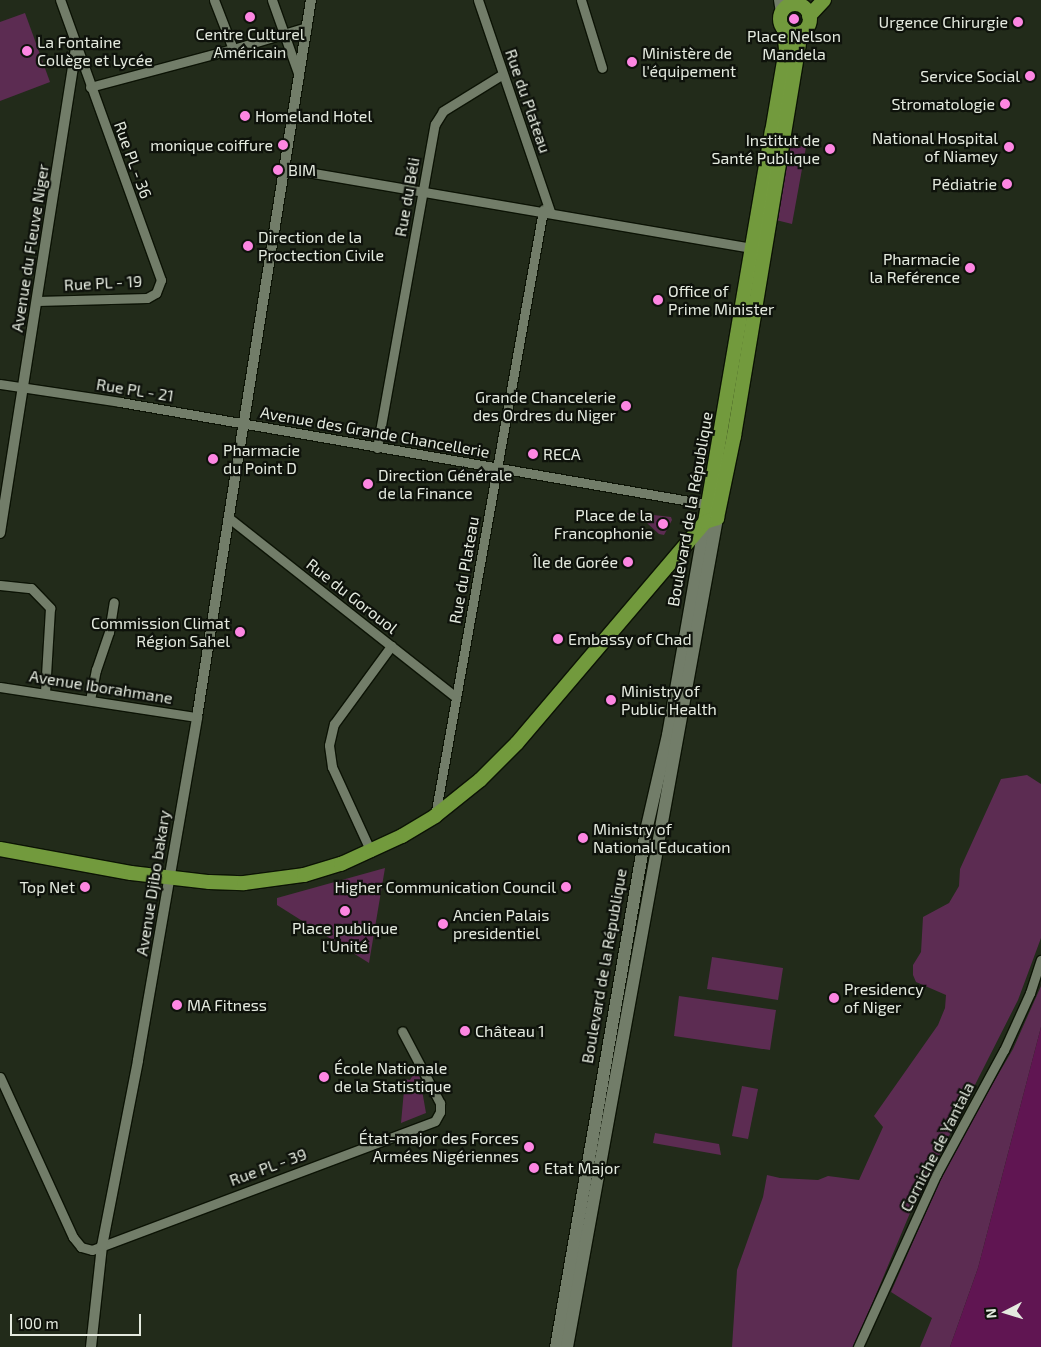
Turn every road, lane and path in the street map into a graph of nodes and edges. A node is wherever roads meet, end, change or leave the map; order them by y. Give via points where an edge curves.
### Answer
1 (60, 0) edge
2 (214, 0) edge
3 (272, 0) edge
4 (311, 0) edge
5 (478, 0) edge
6 (581, 0) edge
7 (824, 0) edge
8 (798, 2) edge
9 (780, 6) edge
10 (809, 16) junction
11 (307, 27) junction
12 (784, 30) junction
13 (801, 33) junction
14 (282, 34) junction
15 (233, 49) junction
16 (76, 50) junction
17 (602, 68) dead end
18 (503, 74) junction
19 (299, 76) junction
20 (90, 87) junction
21 (284, 168) junction
22 (423, 191) junction
23 (547, 211) junction
24 (758, 249) junction
25 (161, 280) joint
26 (37, 301) junction
27 (0, 384) edge
28 (23, 388) junction
29 (243, 424) junction
30 (377, 448) junction
31 (497, 470) junction
32 (713, 513) junction
33 (229, 518) junction
34 (0, 533) edge
35 (0, 585) edge
36 (114, 602) dead end
37 (391, 646) junction
38 (0, 687) edge
39 (45, 693) junction
40 (456, 697) junction
41 (90, 700) junction
42 (197, 717) junction
43 (435, 816) junction
44 (0, 849) edge
45 (371, 852) junction
46 (167, 878) junction
47 (643, 888) junction
48 (1041, 960) edge
49 (402, 1031) dead end
50 (607, 1047) junction
51 (620, 1049) junction
52 (0, 1077) edge
53 (580, 1241) junction
54 (102, 1246) junction
55 (91, 1347) edge
56 (556, 1347) edge
57 (567, 1347) edge
58 (858, 1347) edge

1 - 16 street, Avenue du Fleuve Niger
2 - 15 street
3 - 14 street
4 - 11 street
5 - 18 street, Rue du Plateau
6 - 17 street
7 - 10 main road
8 - 9 main road
8 - 10 main road
9 - 12 main road
10 - 13 main road via 809,24
11 - 14 street
11 - 19 street
12 - 13 main road
12 - 24 main road, Boulevard de la République via 786,49
13 - 24 main road, Boulevard de la République
14 - 15 street
14 - 19 street
15 - 20 street
16 - 20 street, Rue PL - 36
16 - 26 street, Avenue du Fleuve Niger
18 - 22 street, Rue du Béli via 439,114
18 - 23 street, Rue du Plateau
19 - 21 street
20 - 25 street, Rue PL - 36
21 - 22 street
21 - 29 street
22 - 23 street
22 - 30 street, Rue du Béli
23 - 24 street
23 - 31 street, Rue du Plateau
24 - 32 main road, Boulevard de la République
25 - 26 street, Rue PL - 19 via 156,293 147,298
26 - 28 street, Avenue du Fleuve Niger
27 - 28 street, Rue PL - 21
28 - 29 street, Rue PL - 21
28 - 34 street, Avenue du Fleuve Niger
29 - 30 street, Avenue des Grande Chancellerie
29 - 33 street, Avenue Djibo bakary
30 - 31 street, Avenue des Grande Chancellerie
31 - 32 street, Avenue des Grande Chancellerie
31 - 40 street, Rue du Plateau
32 - 43 main road via 517,743 480,780
32 - 47 main road, Boulevard de la République
33 - 37 street, Rue du Gorouol
33 - 42 street, Avenue Djibo bakary
35 - 39 street via 31,588 50,608
36 - 41 street
37 - 40 street, Rue du Gorouol
37 - 45 street via 334,724 329,745 332,767
38 - 39 street, Avenue Iborahmane
39 - 41 street, Avenue Iborahmane
40 - 43 street, Rue du Plateau
41 - 42 street, Avenue Iborahmane
42 - 46 street, Avenue Djibo bakary
43 - 45 main road
44 - 46 main road
45 - 46 main road via 304,876 221,883
46 - 54 street, Avenue Djibo bakary via 150,992
47 - 50 main road, Boulevard de la République
47 - 51 main road, Boulevard de la République
48 - 58 street, Corniche de Yantala via 1004,1050 936,1175
49 - 54 street, Rue PL - 39 via 440,1103 435,1121
50 - 51 main road
50 - 53 main road, Boulevard de la République
51 - 53 main road, Boulevard de la République
52 - 54 street via 76,1243 86,1249
53 - 56 main road, Boulevard de la République
53 - 57 main road, Boulevard de la République
54 - 55 street, Avenue Djibo bakary

